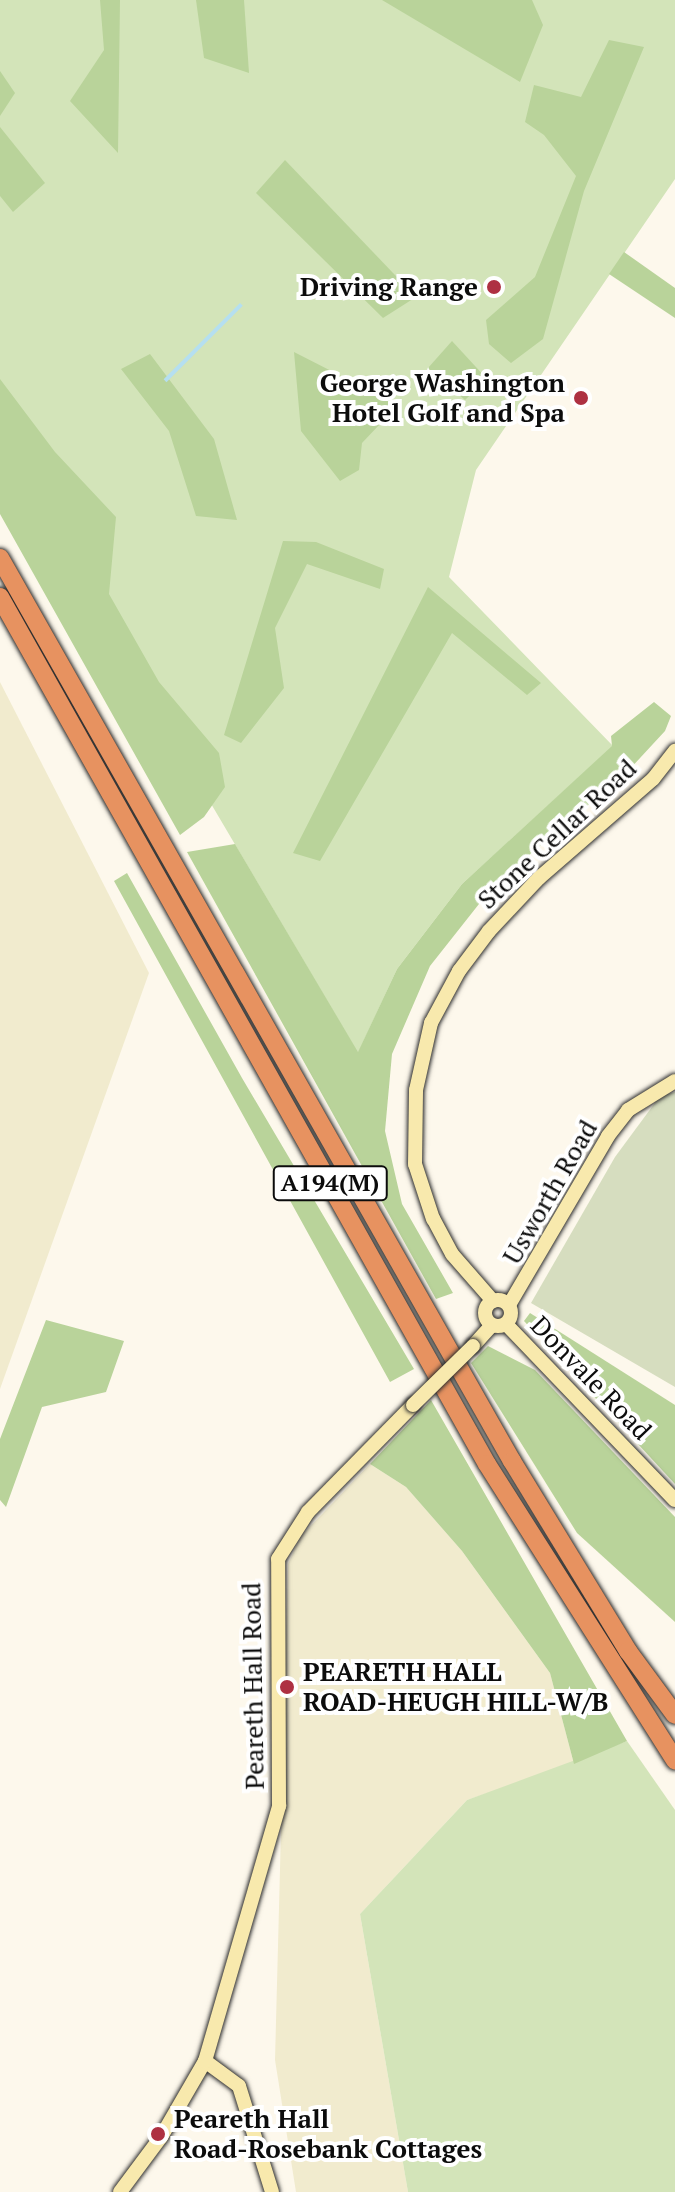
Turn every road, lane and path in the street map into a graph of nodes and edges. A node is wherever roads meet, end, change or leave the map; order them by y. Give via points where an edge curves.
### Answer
1 (0, 558) edge
2 (0, 597) edge
3 (675, 751) edge
4 (675, 1081) edge
5 (493, 1301) junction
6 (509, 1305) junction
7 (499, 1325) junction
8 (675, 1500) edge
9 (675, 1715) edge
10 (675, 1760) edge
11 (205, 2061) junction
12 (120, 2192) edge
13 (272, 2192) edge

1 - 9 highway, A194(M) via 512,1461 628,1651
2 - 10 highway, A194(M) via 487,1464
3 - 5 street, Stone Cellar Road via 653,779 539,878 489,931 459,971 431,1023 416,1090 415,1164 433,1219 452,1254
4 - 6 street, Usworth Road via 628,1110 608,1136
5 - 6 street
5 - 7 street via 485,1310
6 - 7 street via 512,1313
7 - 8 street, Donvale Road
7 - 11 street, Peareth Hall Road, bridge via 308,1512 278,1559 279,1806
11 - 12 street, Peareth Hall Road via 161,2137
11 - 13 street via 239,2086 255,2122

